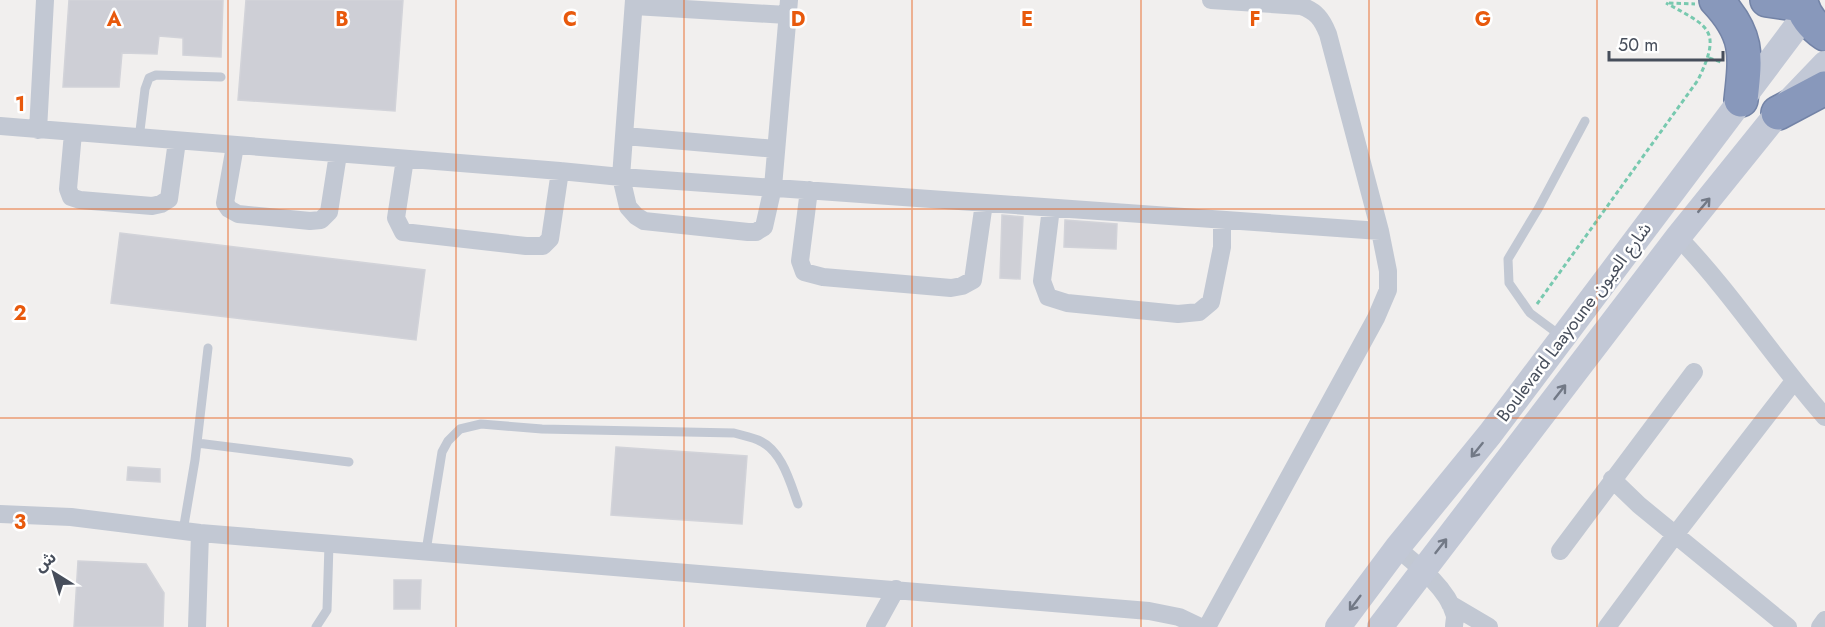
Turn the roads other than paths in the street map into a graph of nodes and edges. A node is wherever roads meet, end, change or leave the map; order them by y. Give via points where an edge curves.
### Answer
1 (45, 0) edge
2 (1211, 0) edge
3 (1716, 0) edge
4 (1767, 0) edge
5 (634, 3) edge
6 (788, 7) edge
7 (1809, 13) edge
8 (1825, 64) edge
9 (221, 77) dead end
10 (1825, 88) edge
11 (1741, 100) junction
12 (1778, 113) junction
13 (1585, 122) dead end
14 (0, 126) edge
15 (38, 130) junction
16 (73, 133) junction
17 (625, 136) junction
18 (139, 139) junction
19 (177, 141) junction
20 (235, 146) junction
21 (776, 149) junction
22 (338, 154) junction
23 (405, 159) junction
24 (560, 171) junction
25 (621, 177) junction
26 (773, 187) junction
27 (808, 190) junction
28 (984, 203) junction
29 (1051, 208) junction
30 (1222, 220) junction
31 (1380, 231) junction
32 (1678, 237) junction
33 (1563, 337) junction
34 (207, 348) dead end
35 (1694, 372) dead end
36 (1794, 381) junction
37 (1825, 417) edge
38 (197, 443) junction
39 (349, 462) dead end
40 (1612, 479) junction
41 (798, 504) dead end
42 (0, 514) edge
43 (191, 532) junction
44 (1675, 535) junction
45 (329, 544) junction
46 (1397, 548) junction
47 (1560, 550) dead end
48 (426, 551) junction
49 (1423, 569) junction
50 (896, 589) junction
51 (1450, 604) junction
52 (1825, 620) edge
53 (197, 627) edge
54 (316, 627) edge
55 (876, 627) edge
56 (1200, 627) edge
57 (1207, 627) edge
58 (1338, 627) edge
59 (1380, 627) edge
60 (1454, 627) edge
61 (1489, 627) edge
62 (1607, 627) edge
63 (1788, 627) edge
64 (1820, 627) edge

1 - 15 street
2 - 31 street via 1301,6 1324,23
3 - 11 highway via 1738,28 1742,41
4 - 7 highway
5 - 6 street
5 - 17 street
6 - 21 street
7 - 11 street, Boulevard Laayoune شارع العيون
8 - 12 street, Boulevard Laayoune شارع العيون
9 - 18 lane via 149,78
10 - 12 highway
11 - 33 street, Boulevard Laayoune شارع العيون
32 -> 12 street, Boulevard Laayoune شارع العيون
13 - 33 lane via 1508,259 1509,283 1530,313
14 - 15 street
15 - 16 street
16 - 18 street
16 - 19 street via 68,189 72,197 152,206 169,200
17 - 21 street
17 - 25 street
18 - 19 street
19 - 20 street
20 - 22 street
20 - 22 street via 225,204 229,209 238,214 310,221 321,220 329,212
21 - 26 street
22 - 23 street
23 - 24 street
23 - 24 street via 396,218 404,232 526,246 543,246 550,239
24 - 25 street
25 - 26 street
25 - 26 street via 628,207 644,221 748,232 764,226
26 - 27 street
27 - 28 street
27 - 28 street via 800,261 804,272 951,288 974,280
28 - 29 street
29 - 30 street
29 - 30 street via 1042,281 1048,297 1067,303 1178,314 1199,312 1211,302 1222,247
30 - 31 street
31 - 57 street via 1389,281 1384,300
32 - 36 street via 1729,295
49 -> 32 street, Boulevard Laayoune شارع العيون
33 -> 46 street, Boulevard Laayoune شارع العيون
34 - 38 lane
35 - 40 street
36 - 37 street
36 - 44 street
38 - 39 lane
38 - 43 lane
40 - 44 street
40 - 47 street
41 - 48 lane via 773,450 759,440 734,433 481,424 460,429 442,452
42 - 43 street via 71,517
43 - 45 street
43 - 53 street
44 - 62 street
44 - 63 street
45 - 48 street
45 - 54 lane via 327,610
46 - 49 street
46 -> 58 street, Boulevard Laayoune شارع العيون
48 - 50 street
49 - 51 street
49 - 59 street, Boulevard Laayoune شارع العيون
50 - 55 street
50 - 56 street via 1149,611
51 - 60 street via 1455,615
51 - 61 street
52 - 64 street

